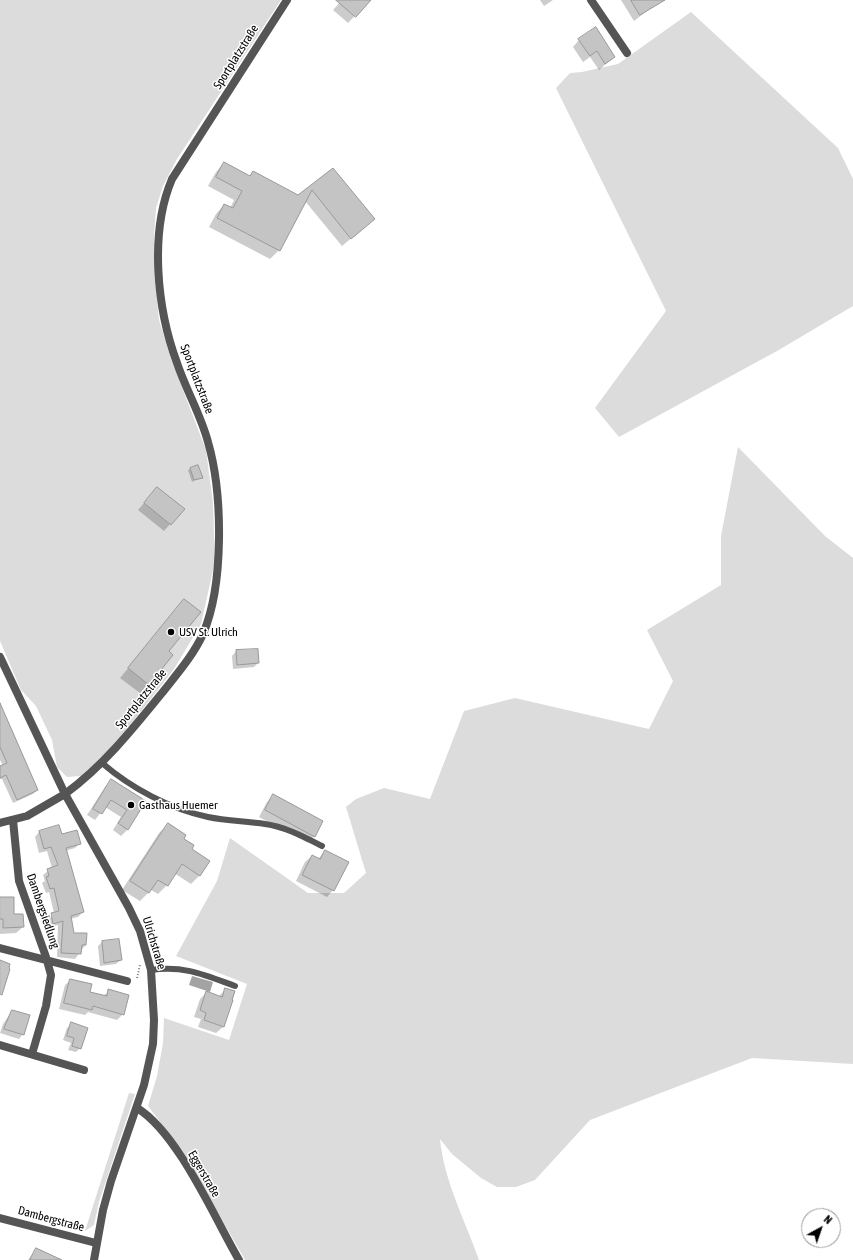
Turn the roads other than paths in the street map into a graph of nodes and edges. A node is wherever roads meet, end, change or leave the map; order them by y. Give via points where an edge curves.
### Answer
1 (287, 0) edge
2 (590, 0) edge
3 (627, 52) dead end
4 (0, 658) edge
5 (102, 763) junction
6 (65, 794) junction
7 (13, 820) junction
8 (0, 822) edge
9 (322, 846) dead end
10 (0, 948) edge
11 (48, 961) junction
12 (151, 970) junction
13 (127, 981) road end
14 (235, 986) dead end
15 (0, 1046) edge
16 (32, 1054) junction
17 (84, 1070) dead end
18 (137, 1108) junction
19 (0, 1218) edge
20 (96, 1243) junction
21 (94, 1260) edge
22 (239, 1260) edge

1 - 5 street, Sportplatzstraße via 172,179 165,196 158,234 163,316 175,358 206,435 213,461 217,487 218,560 209,618 196,649 127,736
2 - 3 street
4 - 6 street, Ulrichstraße
5 - 6 street, Sportplatzstraße
5 - 9 lane via 136,787 190,812 228,821 280,827
6 - 7 street, Sportplatzstraße via 40,810
6 - 12 street, Ulrichstraße via 129,908 140,931
7 - 8 street, Sportplatzstraße
7 - 11 street, Dambergsiedlung via 18,881
10 - 11 street, Dambergsiedlung
11 - 13 street, Dambergsiedlung
11 - 16 street, Dambergsiedlung via 51,983
12 - 14 lane via 186,970
12 - 18 street, Ulrichstraße via 153,1044
15 - 16 street
16 - 17 street
18 - 20 street, Ulrichstraße via 111,1181
18 - 22 street, Eggerstraße via 152,1118 171,1142
19 - 20 street, Dambergstraße
20 - 21 street, Ulrichstraße

